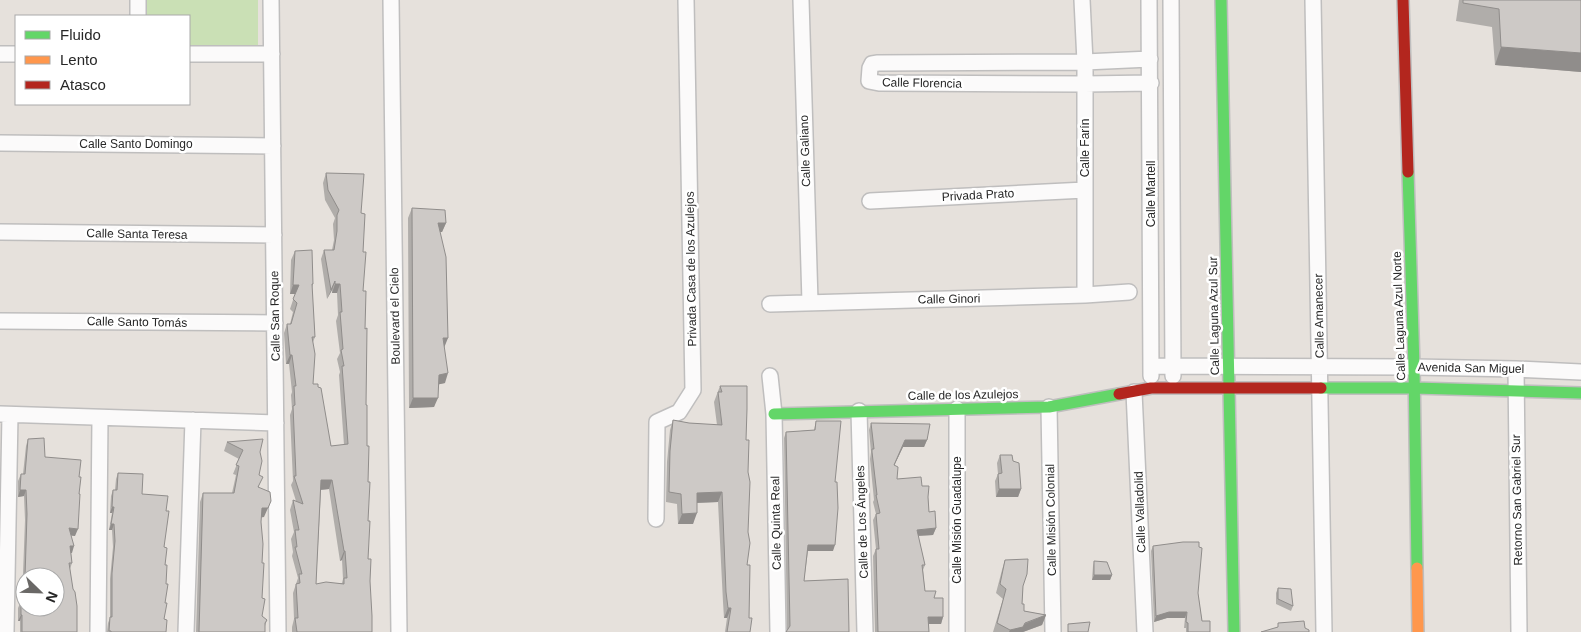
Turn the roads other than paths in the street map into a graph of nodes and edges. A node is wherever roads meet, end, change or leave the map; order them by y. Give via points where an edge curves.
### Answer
1 (138, 0) edge
2 (271, 0) edge
3 (391, 0) edge
4 (686, 0) edge
5 (801, 0) edge
6 (1082, 0) edge
7 (1149, 0) edge
8 (1171, 0) edge
9 (1221, 0) edge
10 (1313, 0) edge
11 (1403, 0) edge
12 (138, 15) edge
13 (1171, 21) junction
14 (1149, 23) junction
15 (0, 54) edge
16 (15, 54) edge
17 (190, 54) edge
18 (272, 54) junction
19 (1150, 59) junction
20 (974, 62) junction
21 (1085, 62) junction
22 (1150, 83) junction
23 (976, 84) junction
24 (1085, 84) junction
25 (1150, 138) junction
26 (1172, 138) junction
27 (0, 143) edge
28 (273, 146) junction
29 (1085, 190) junction
30 (870, 201) dead end
31 (0, 232) edge
32 (274, 235) junction
33 (1129, 292) dead end
34 (1086, 295) junction
35 (810, 302) junction
36 (770, 304) dead end
37 (0, 321) edge
38 (275, 323) junction
39 (1151, 366) junction
40 (1173, 366) junction
41 (1229, 366) junction
42 (1320, 366) junction
43 (1414, 367) junction
44 (1516, 369) junction
45 (1581, 372) edge
46 (770, 376) dead end
47 (1320, 387) junction
48 (1151, 388) junction
49 (1173, 388) junction
50 (1229, 388) junction
51 (1415, 388) junction
52 (1516, 391) junction
53 (1134, 392) junction
54 (1581, 393) edge
55 (1049, 407) junction
56 (957, 409) junction
57 (859, 411) junction
58 (774, 414) junction
59 (5, 415) edge
60 (100, 418) junction
61 (193, 420) junction
62 (276, 423) junction
63 (656, 519) dead end
64 (6, 632) edge
65 (98, 632) edge
66 (186, 632) edge
67 (278, 632) edge
68 (399, 632) edge
69 (778, 632) edge
70 (865, 632) edge
71 (958, 632) edge
72 (1053, 632) edge
73 (1145, 632) edge
74 (1234, 632) edge
75 (1324, 632) edge
76 (1418, 632) edge
77 (1519, 632) edge

1 - 12 street
2 - 18 street, Calle San Roque
3 - 68 street, Boulevard el Cielo
4 - 63 street, Privada Casa de los Azulejos via 693,390 678,412 656,422
5 - 35 street, Calle Galiano
6 - 21 street, Calle Farín
7 - 14 street, Calle Martell
8 - 13 street, Calle Martell
9 - 41 street, Calle Laguna Azul Sur
10 - 42 street, Calle Amanecer
11 - 43 street, Calle Laguna Azul Norte
13 - 14 street
13 - 26 street, Calle Martell
14 - 19 street, Calle Martell
15 - 16 street
17 - 18 street
18 - 28 street, Calle San Roque
19 - 21 street, Calle Florencia
19 - 22 street, Calle Martell
20 - 21 street, Calle Florencia
20 - 23 street
20 - 23 street, Calle Florencia via 872,64 869,80 879,83
21 - 24 street, Calle Farín
22 - 24 street, Calle Florencia
22 - 25 street, Calle Martell
23 - 24 street, Calle Florencia
24 - 29 street, Calle Farín
25 - 26 street
25 - 39 street, Calle Martell
26 - 40 street, Calle Martell
27 - 28 street, Calle Santo Domingo
28 - 32 street, Calle San Roque
29 - 30 street, Privada Prato
29 - 34 street, Calle Farín
31 - 32 street, Calle Santa Teresa
32 - 38 street, Calle San Roque
33 - 34 street, Calle Ginori
34 - 35 street, Calle Ginori
35 - 36 street, Calle Ginori
37 - 38 street, Calle Santo Tomás
38 - 62 street, Calle San Roque
39 - 40 street, Avenida San Miguel
39 - 48 street, Calle Martell
40 - 41 street, Avenida San Miguel
40 - 49 street, Calle Martell
41 - 42 street, Avenida San Miguel
41 - 50 street, Calle Laguna Azul Sur
42 - 43 street, Avenida San Miguel
42 - 47 street, Calle Amanecer
43 - 44 street, Avenida San Miguel
43 - 51 street, Calle Laguna Azul Norte
44 - 45 street, Avenida San Miguel
44 - 52 street, Retorno San Gabriel Sur
46 - 58 street, Calle Quinta Real
47 - 50 street, Avenida San Miguel
47 - 51 street, Avenida San Miguel
47 - 75 street, Calle Amanecer
48 - 49 street, Avenida San Miguel
48 - 53 street, Calle de los Azulejos
49 - 50 street, Avenida San Miguel
50 - 74 street, Calle Laguna Azul Sur
51 - 52 street, Avenida San Miguel
51 - 76 street, Calle Laguna Azul Norte
52 - 54 street, Avenida San Miguel
52 - 77 street, Retorno San Gabriel Sur
53 - 55 street, Calle de los Azulejos
53 - 73 street, Calle Valladolid
55 - 56 street, Calle de los Azulejos
55 - 72 street, Calle Misión Colonial
56 - 57 street, Calle de los Azulejos
56 - 71 street, Calle Misión Guadalupe
57 - 58 street, Calle de los Azulejos
57 - 70 street, Calle de Los Ángeles
58 - 69 street, Calle Quinta Real
59 - 60 street
59 - 64 street
60 - 61 street
60 - 65 street
61 - 62 street
61 - 66 street
62 - 67 street, Calle San Roque

